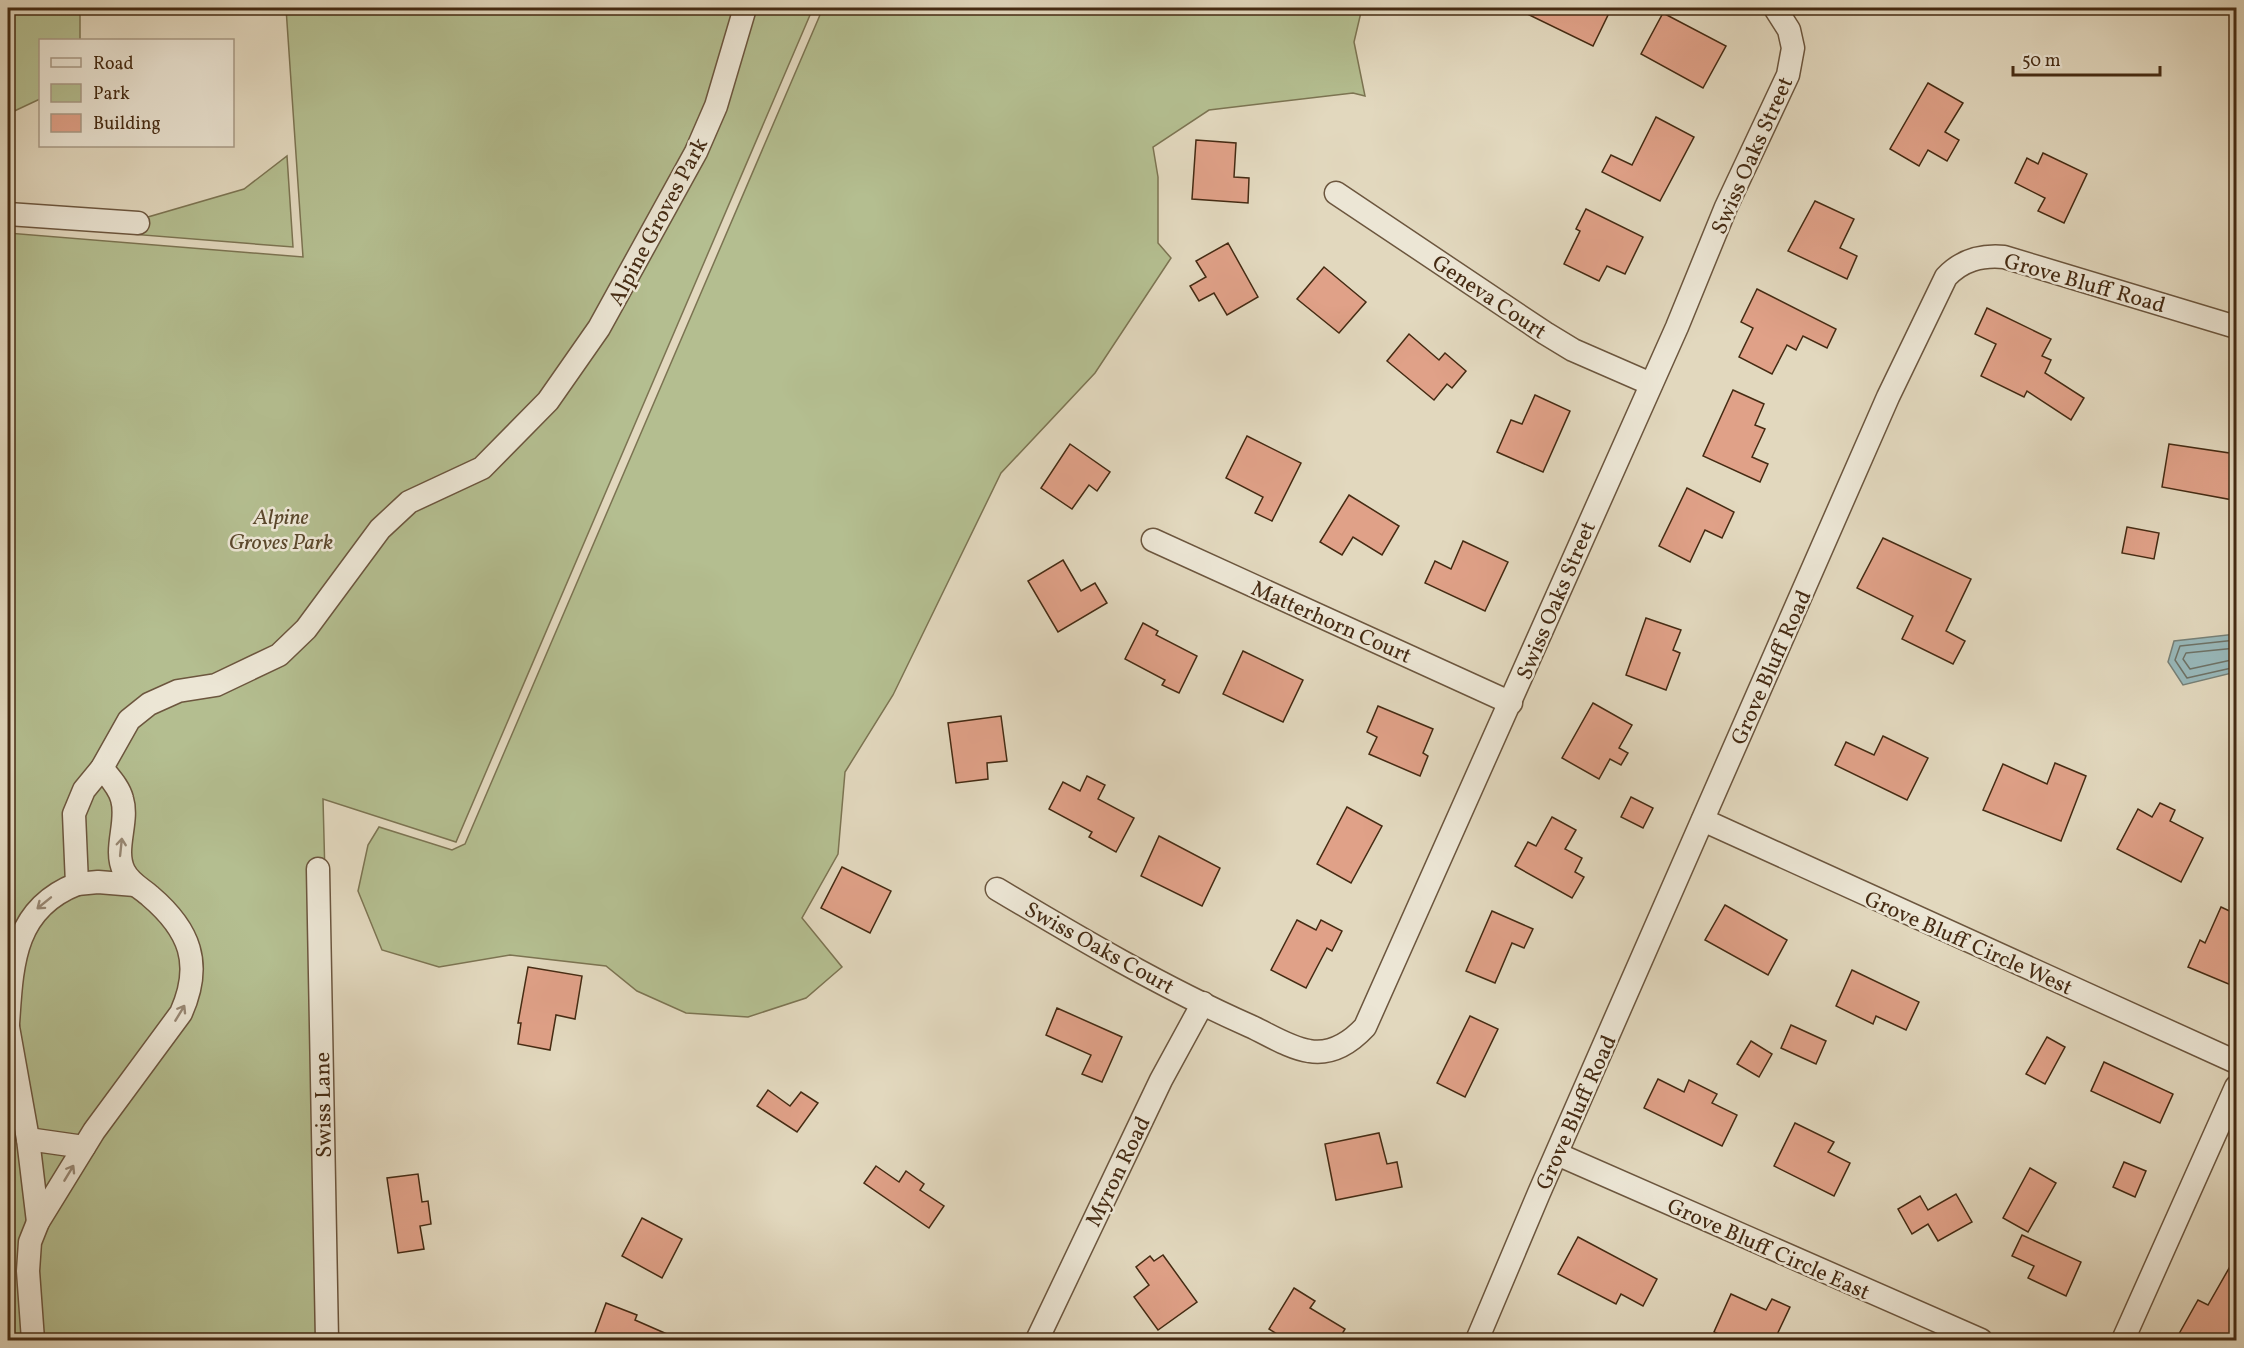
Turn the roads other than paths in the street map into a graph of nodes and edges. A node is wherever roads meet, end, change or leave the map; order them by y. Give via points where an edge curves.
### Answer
1 (745, 8) edge
2 (1775, 8) edge
3 (1336, 193) dead end
4 (8, 214) edge
5 (138, 223) dead end
6 (2236, 327) edge
7 (1651, 384) junction
8 (1153, 540) dead end
9 (1511, 703) junction
10 (102, 768) junction
11 (1703, 820) junction
12 (318, 869) dead end
13 (77, 884) junction
14 (135, 885) junction
15 (997, 888) dead end
16 (1203, 1003) junction
17 (8, 1025) edge
18 (2236, 1062) edge
19 (2236, 1087) edge
20 (28, 1139) junction
21 (84, 1147) junction
22 (1557, 1154) junction
23 (38, 1222) junction
24 (33, 1341) edge
25 (327, 1341) edge
26 (1037, 1341) edge
27 (1477, 1341) edge
28 (1981, 1341) edge
29 (2123, 1341) edge

1 - 10 street, Alpine Groves Park via 716,106 696,152 599,328 548,400 482,468 409,502 380,529 306,629 279,655 216,685 178,691 149,704 129,720
2 - 7 street, Swiss Oaks Street via 1789,30 1793,48 1788,75 1726,207
3 - 7 street, Geneva Court via 1545,333
4 - 5 street
6 - 11 street, Grove Bluff Road via 2004,257 1976,258 1951,272 1888,397
7 - 9 street, Swiss Oaks Street
8 - 9 street, Matterhorn Court
9 - 16 street, Swiss Oaks Street via 1365,1027 1354,1039 1325,1051 1309,1051
10 - 13 street, Alpine Groves Park via 84,790 74,814
14 -> 10 street via 124,872 120,858 122,798
11 - 18 street, Grove Bluff Circle West
11 - 22 street, Grove Bluff Road
12 - 25 street, Swiss Lane
13 - 14 street
13 -> 17 street via 59,891 36,909 22,934 11,974
21 -> 14 street via 181,1013 190,993 191,957 181,927
15 - 16 street, Swiss Oaks Court via 1091,945
16 - 26 street, Myron Road via 1161,1080
17 - 20 street
19 - 29 street
20 - 21 street
20 - 23 street
23 -> 21 street
22 - 27 street, Grove Bluff Road
22 - 28 street, Grove Bluff Circle East
23 - 24 street via 30,1242 28,1271

